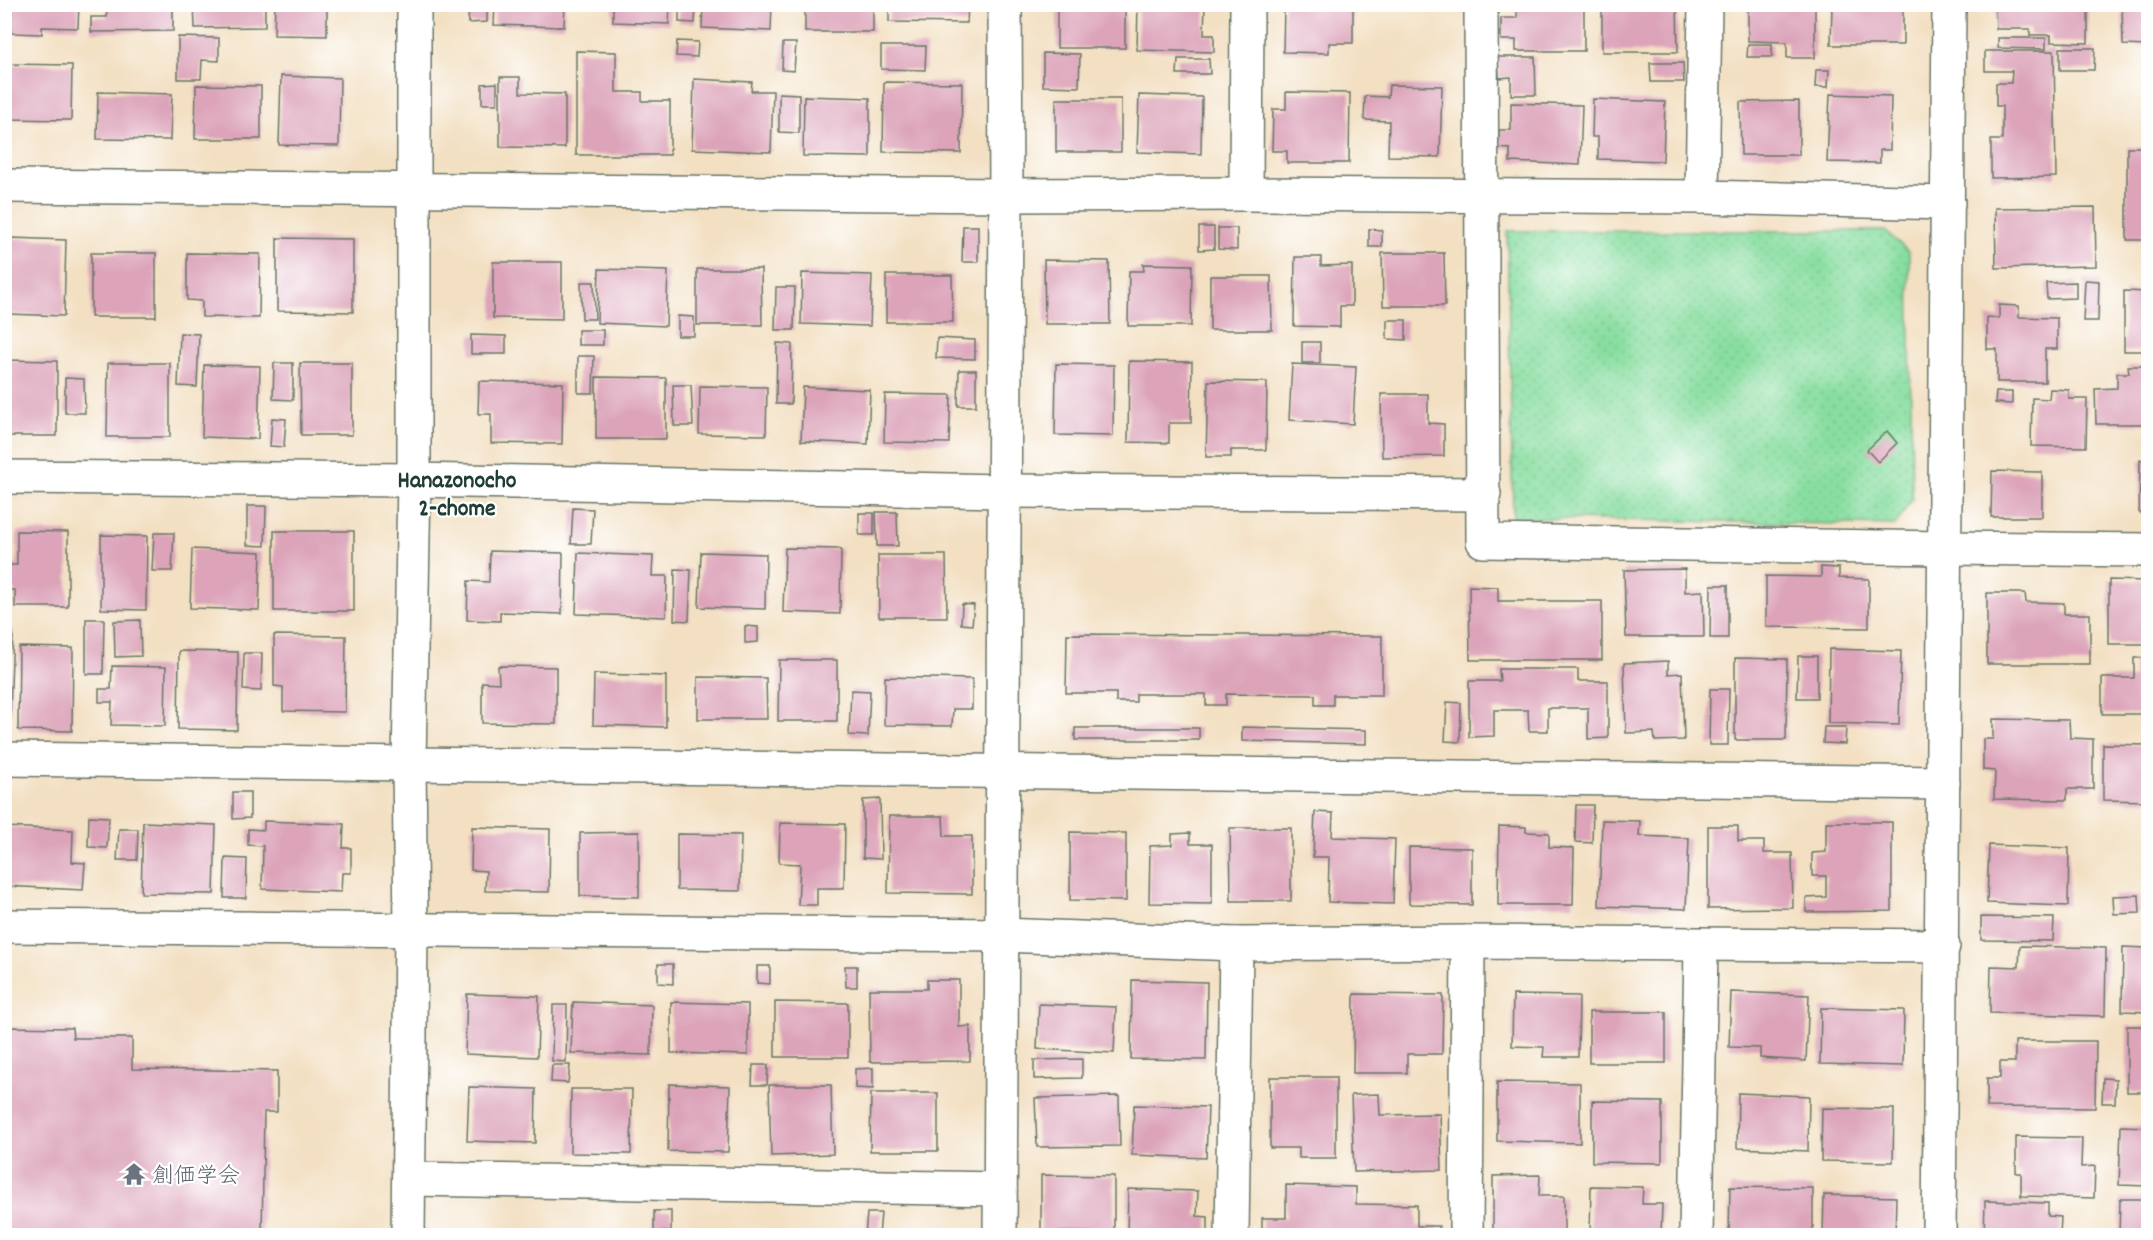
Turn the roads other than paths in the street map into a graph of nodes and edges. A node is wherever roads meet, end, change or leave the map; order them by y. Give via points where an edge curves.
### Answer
1 (414, 4) edge
2 (1005, 4) edge
3 (1246, 4) edge
4 (1481, 4) edge
5 (1705, 4) edge
6 (1949, 4) edge
7 (4, 186) edge
8 (413, 188) junction
9 (1246, 194) junction
10 (1006, 195) junction
11 (1483, 195) junction
12 (1702, 197) junction
13 (1948, 203) junction
14 (4, 477) edge
15 (414, 480) junction
16 (1004, 491) junction
17 (1484, 494) junction
18 (1944, 548) junction
19 (2148, 550) edge
20 (4, 759) edge
21 (409, 764) junction
22 (1003, 770) junction
23 (1943, 783) junction
24 (4, 926) edge
25 (411, 930) junction
26 (1001, 935) junction
27 (1468, 942) junction
28 (1236, 944) junction
29 (1701, 945) junction
30 (1943, 946) junction
31 (409, 1179) junction
32 (1000, 1189) junction
33 (408, 1236) edge
34 (1000, 1236) edge
35 (1232, 1236) edge
36 (1466, 1236) edge
37 (1696, 1236) edge
38 (1940, 1236) edge

1 - 8 street
2 - 10 street
3 - 9 street
4 - 11 street
5 - 12 street
6 - 13 street
7 - 8 street
8 - 10 street
8 - 15 street
9 - 10 street
9 - 11 street
10 - 16 street
11 - 12 street
11 - 17 street
12 - 13 street
13 - 18 street
14 - 15 street
15 - 16 street
15 - 21 street
16 - 17 street
16 - 22 street
17 - 18 street via 1483,541
18 - 19 street
18 - 23 street
20 - 21 street
21 - 22 street
21 - 25 street
22 - 23 street
22 - 26 street
23 - 30 street
24 - 25 street
25 - 26 street
25 - 31 street
26 - 28 street
26 - 32 street
27 - 28 street
27 - 29 street
27 - 36 street
28 - 35 street
29 - 30 street
29 - 37 street
30 - 38 street
31 - 32 street
31 - 33 street
32 - 34 street

